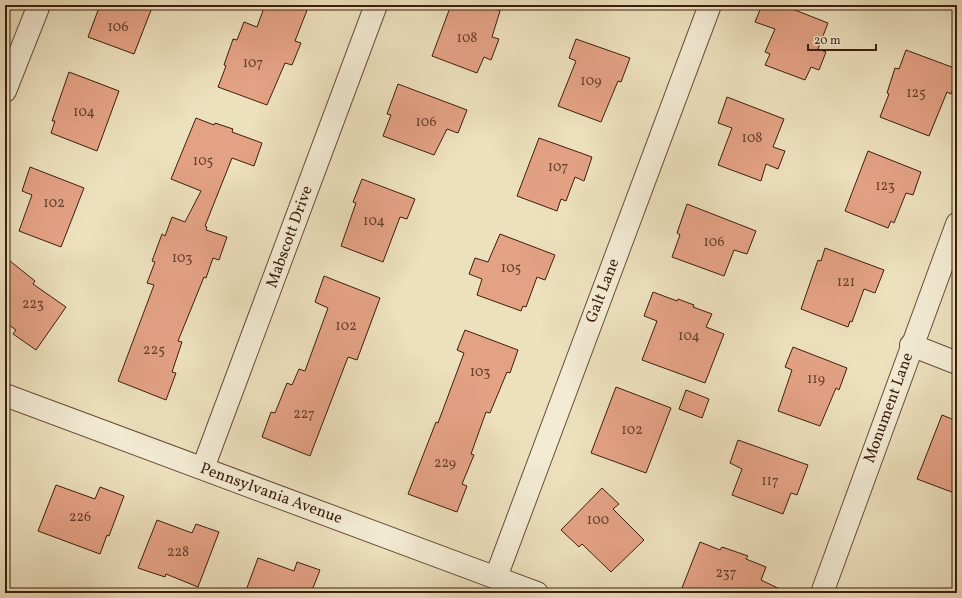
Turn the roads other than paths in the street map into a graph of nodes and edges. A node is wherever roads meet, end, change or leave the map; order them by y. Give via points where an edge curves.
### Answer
1 (39, 5) edge
2 (376, 5) edge
3 (710, 5) edge
4 (5, 91) edge
5 (957, 224) edge
6 (912, 345) junction
7 (957, 363) edge
8 (5, 395) edge
9 (203, 468) junction
10 (496, 577) junction
11 (537, 593) edge
12 (822, 593) edge

1 - 4 street
2 - 9 street, Mabscott Drive
3 - 10 street, Galt Lane
5 - 6 street, Monument Lane
6 - 7 street
6 - 12 street, Monument Lane
8 - 9 street, Pennsylvania Avenue
9 - 10 street, Pennsylvania Avenue
10 - 11 street, Pennsylvania Avenue

